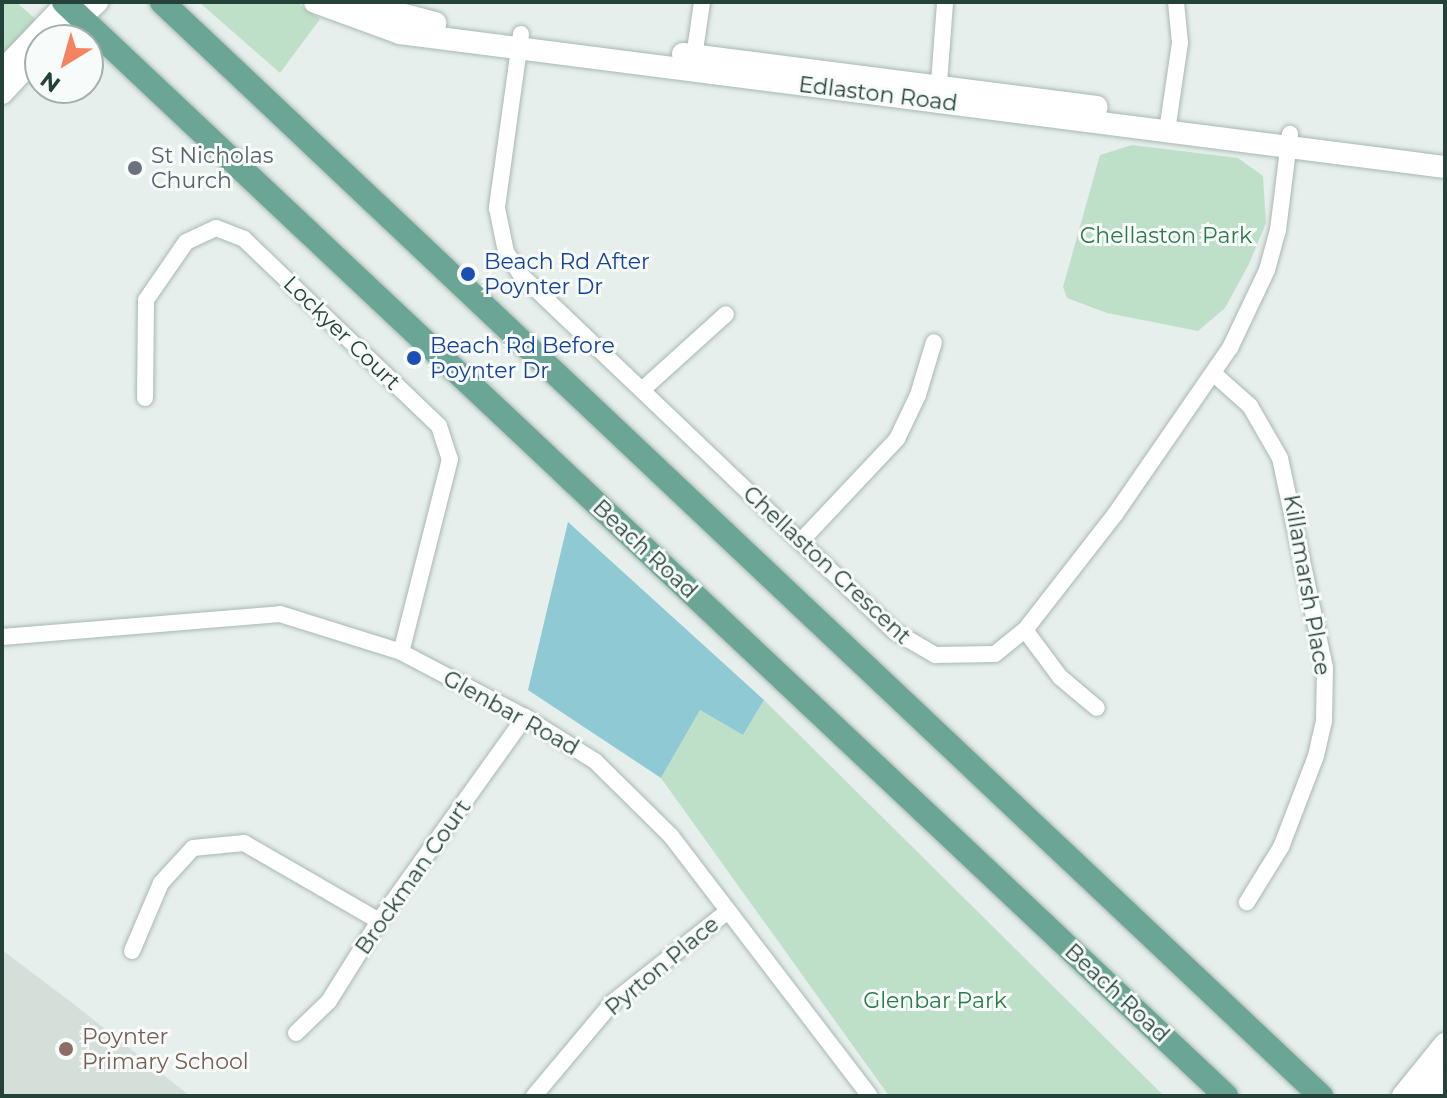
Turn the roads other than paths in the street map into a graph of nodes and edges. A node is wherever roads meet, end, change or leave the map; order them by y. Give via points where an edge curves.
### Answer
1 (162, 2) edge
2 (702, 2) edge
3 (945, 2) edge
4 (1176, 2) edge
5 (336, 4) edge
6 (75, 5) edge
7 (64, 24) edge
8 (520, 42) junction
9 (693, 62) junction
10 (24, 70) edge
11 (2, 71) edge
12 (938, 92) junction
13 (2, 93) edge
14 (1168, 124) junction
15 (1290, 141) junction
16 (1445, 151) edge
17 (1445, 167) edge
18 (726, 314) dead end
19 (934, 342) dead end
20 (1213, 373) junction
21 (642, 390) junction
22 (145, 398) dead end
23 (800, 542) junction
24 (1025, 630) junction
25 (2, 637) edge
26 (401, 652) junction
27 (1097, 708) dead end
28 (525, 717) junction
29 (1247, 902) dead end
30 (728, 911) junction
31 (379, 921) junction
32 (132, 951) dead end
33 (296, 1033) dead end
34 (1445, 1044) edge
35 (1445, 1075) edge
36 (534, 1096) edge
37 (870, 1096) edge
38 (1226, 1096) edge
39 (1321, 1096) edge
40 (1403, 1096) edge
41 (1429, 1096) edge

1 - 39 main road
2 - 9 street
3 - 12 street
4 - 14 street via 1180,43
5 - 8 street, Edlaston Road
6 - 7 street
6 - 11 street
6 - 38 main road, Beach Road
8 - 9 street, Edlaston Road
8 - 21 street, Chellaston Crescent via 497,208 506,252 521,275
9 - 12 street, Edlaston Road
10 - 13 street
12 - 14 street, Edlaston Road
14 - 15 street, Edlaston Road
15 - 16 street, Edlaston Road
15 - 17 street, Edlaston Road
15 - 20 street, Chellaston Crescent via 1267,270 1244,323
18 - 21 street
19 - 23 street via 897,439
20 - 24 street, Chellaston Crescent via 1116,513
20 - 29 street, Killamarsh Place via 1250,406 1280,458 1325,668 1324,721 1312,768 1269,872
21 - 23 street, Chellaston Crescent
22 - 26 street, Lockyer Court via 146,300 186,242 216,228 244,239 439,426 450,459
23 - 24 street, Chellaston Crescent via 894,631 926,651 959,657 995,654
24 - 27 street via 1060,677
25 - 26 street, Glenbar Road via 280,614
26 - 28 street, Glenbar Road
28 - 30 street, Glenbar Road via 595,761 671,836
28 - 31 street, Brockman Court
30 - 36 street, Pyrton Place via 612,1003
30 - 37 street, Glenbar Road
31 - 32 street via 244,843 193,848 161,883
31 - 33 street, Brockman Court via 329,1001
34 - 40 street
35 - 41 street

